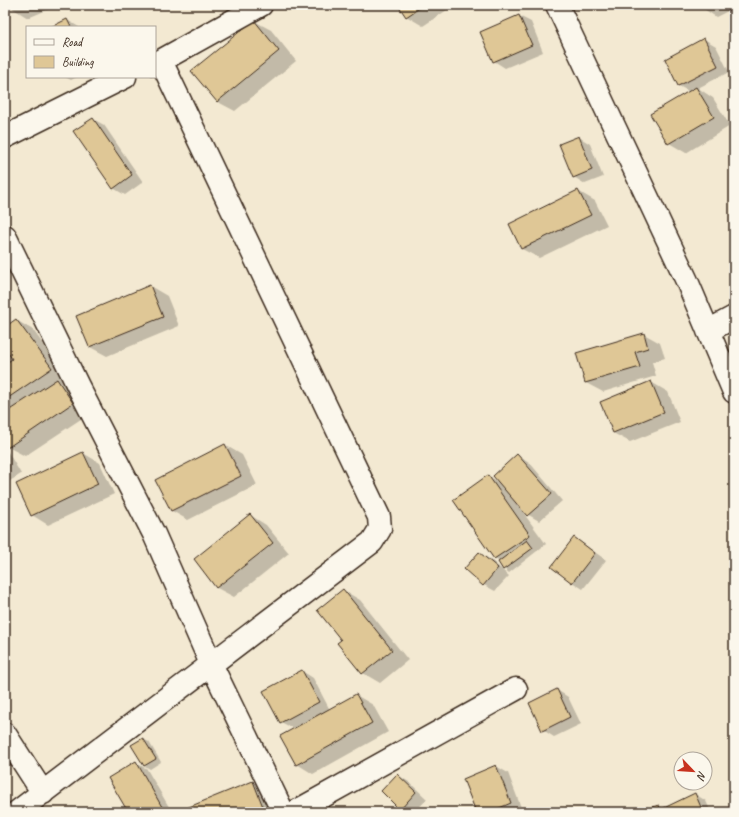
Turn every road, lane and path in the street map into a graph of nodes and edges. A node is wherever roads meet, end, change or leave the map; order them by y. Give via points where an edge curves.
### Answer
1 (261, 5) edge
2 (557, 5) edge
3 (158, 62) edge
4 (123, 78) edge
5 (5, 137) edge
6 (5, 236) edge
7 (734, 317) edge
8 (708, 332) junction
9 (734, 392) edge
10 (212, 666) junction
11 (516, 689) dead end
12 (5, 734) edge
13 (43, 793) junction
14 (23, 810) edge
15 (283, 812) edge
16 (295, 812) edge

1 - 3 street
2 - 8 street via 687,281
3 - 10 street via 380,521 380,529 372,542
4 - 5 street
6 - 10 street via 154,534
7 - 8 street
8 - 9 street
10 - 13 street
10 - 15 street
11 - 16 street
12 - 13 street
13 - 14 street

